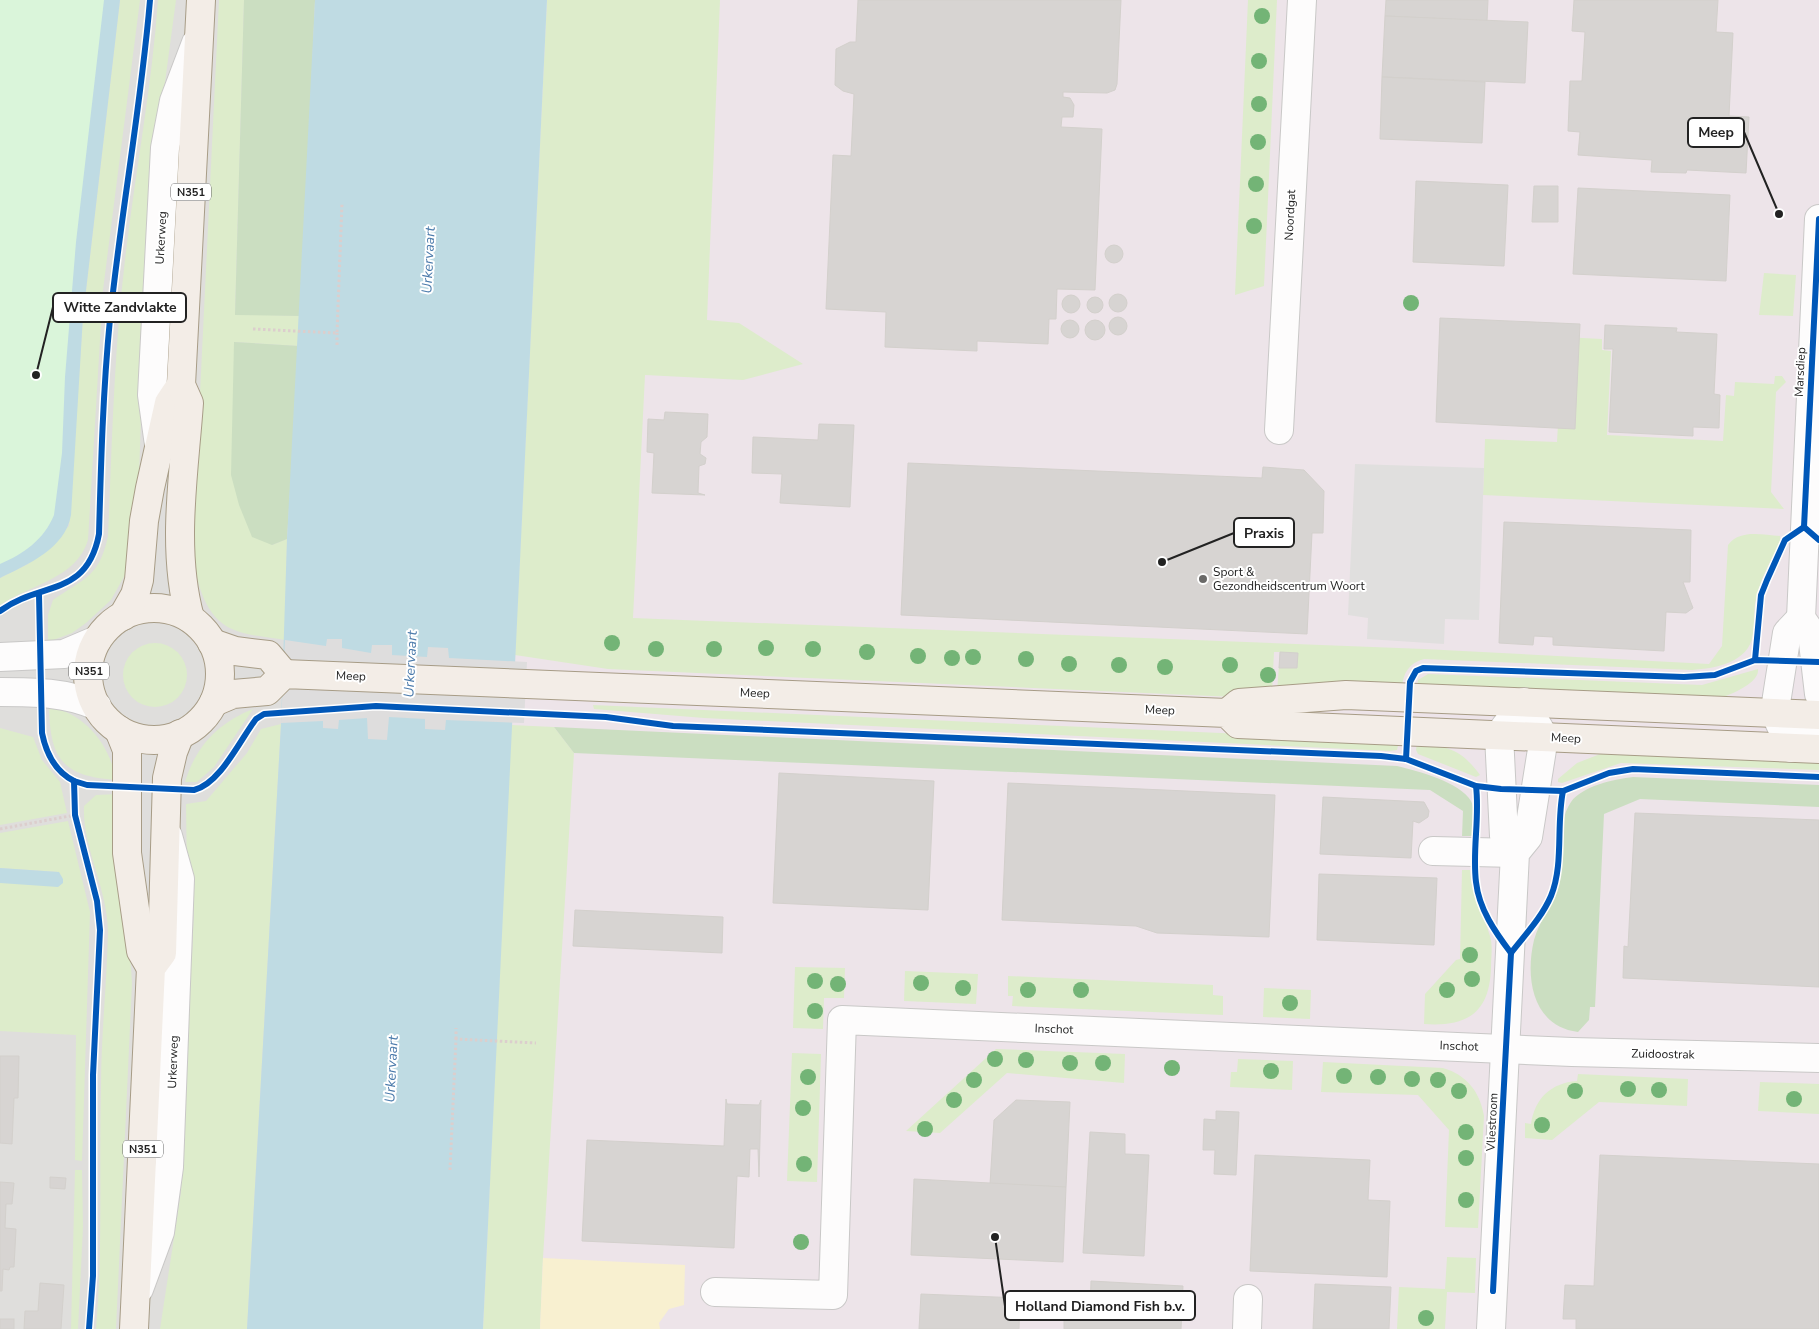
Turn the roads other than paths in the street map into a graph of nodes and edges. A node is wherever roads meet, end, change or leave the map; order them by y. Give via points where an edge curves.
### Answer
1 (202, 0) edge
2 (1302, 0) edge
3 (200, 33) junction
4 (1819, 219) edge
5 (181, 385) junction
6 (1279, 430) dead end
7 (160, 448) junction
8 (1812, 508) edge
9 (123, 616) junction
10 (190, 618) junction
11 (1801, 618) junction
12 (97, 640) junction
13 (212, 643) junction
14 (0, 657) edge
15 (284, 674) junction
16 (0, 692) edge
17 (1819, 694) edge
18 (214, 702) junction
19 (1524, 702) junction
20 (97, 706) junction
21 (1227, 713) junction
22 (1775, 713) junction
23 (1819, 715) edge
24 (119, 730) junction
25 (180, 734) junction
26 (1499, 735) junction
27 (1544, 737) junction
28 (1791, 748) junction
29 (1819, 749) edge
30 (166, 827) junction
31 (1433, 851) dead end
32 (1516, 853) junction
33 (151, 968) junction
34 (1507, 1048) junction
35 (1819, 1058) edge
36 (715, 1292) dead end
37 (137, 1295) junction
38 (1248, 1300) dead end
39 (134, 1329) edge
40 (1247, 1329) edge
41 (1491, 1329) edge

1 - 3 main road, Urkerweg / N351
2 - 6 street, Noordgat
3 - 5 main road, Urkerweg / N351
3 - 7 street, Urkerweg / N351 via 174,101 165,148 152,395
4 - 8 street, Marsdiep
5 - 7 main road, Urkerweg / N351 via 170,403
5 - 10 main road, Urkerweg / N351 via 189,403 180,559
7 - 9 main road, Urkerweg / N351 via 144,521 139,580
8 - 11 street, Marsdiep
9 - 10 main road, N351 via 157,608
9 - 12 main road, N351
10 - 13 main road, N351
11 - 17 street via 1812,634
11 - 22 street via 1787,633
12 - 14 street via 64,654
12 - 20 main road, N351 via 88,673
13 - 15 main road via 235,651 268,655
13 - 18 main road, N351 via 220,668
15 - 18 main road via 267,691 233,694
15 - 21 main road, Meep
16 - 20 street via 49,693 80,698
18 - 25 main road, N351 via 197,724
19 - 21 main road, Meep via 1346,695 1238,703
19 - 22 main road, Meep
19 - 26 street
19 - 27 street
20 - 24 main road, N351 via 106,720
21 - 26 main road, Meep via 1238,724
22 - 23 main road, Meep
22 - 28 street
23 - 28 street
24 - 25 main road, N351 via 145,739 163,739
24 - 33 main road, Urkerweg / N351 via 127,750 127,853 141,951
25 - 30 main road, Urkerweg / N351 via 172,752 167,778
26 - 27 main road, Meep
26 - 32 street via 1504,836
27 - 28 main road, Meep
27 - 32 street, Vliestroom via 1528,837
28 - 29 main road, Meep
30 - 33 main road, Urkerweg / N351 via 162,953
30 - 37 street, Urkerweg / N351 via 180,879 169,1167 160,1232
31 - 32 street
32 - 34 street, Vliestroom
33 - 37 main road, Urkerweg / N351
34 - 35 street, Zuidoostrak
34 - 36 street, Inschot via 842,1020 833,1295
34 - 41 street, Vliestroom
37 - 39 main road, Urkerweg / N351
38 - 40 street

